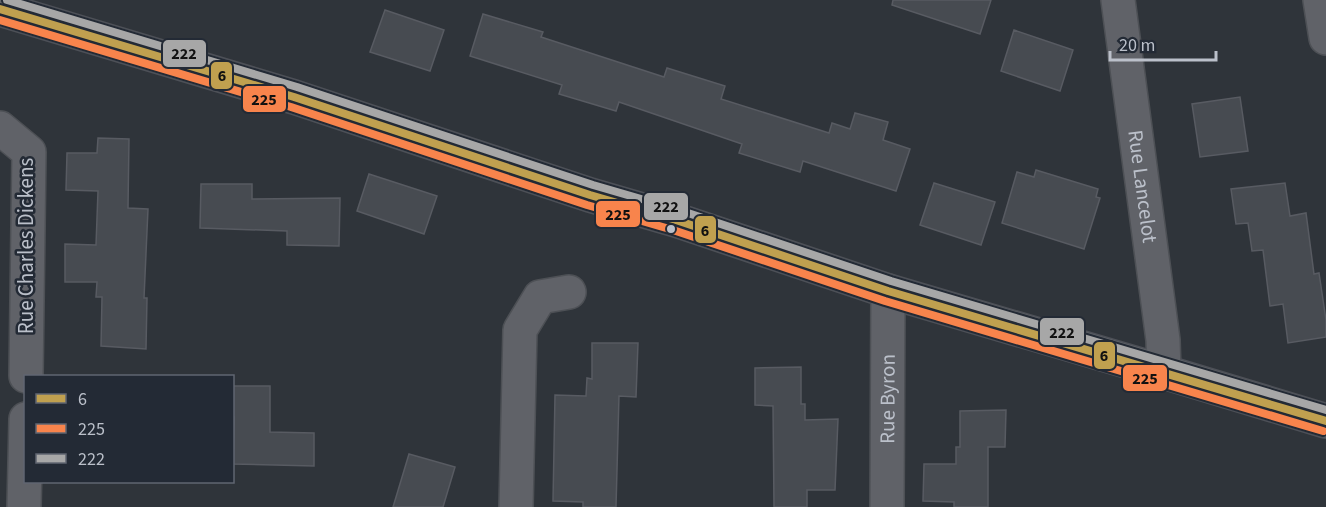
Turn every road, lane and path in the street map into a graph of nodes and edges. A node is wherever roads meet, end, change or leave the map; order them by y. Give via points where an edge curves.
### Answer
1 (1118, 0) edge
2 (1320, 0) edge
3 (0, 9) edge
4 (1326, 38) edge
5 (0, 128) edge
6 (888, 291) junction
7 (569, 292) dead end
8 (1164, 372) junction
9 (26, 375) edge
10 (1326, 422) edge
11 (25, 483) edge
12 (24, 507) edge
13 (516, 507) edge
14 (887, 507) edge

1 - 8 street, Rue Lancelot
2 - 4 street
3 - 6 main road via 294,97
5 - 9 street, Rue Charles Dickens via 28,152
6 - 8 main road
6 - 14 street, Rue Byron
7 - 13 street via 540,297 520,330
8 - 10 main road
11 - 12 street

